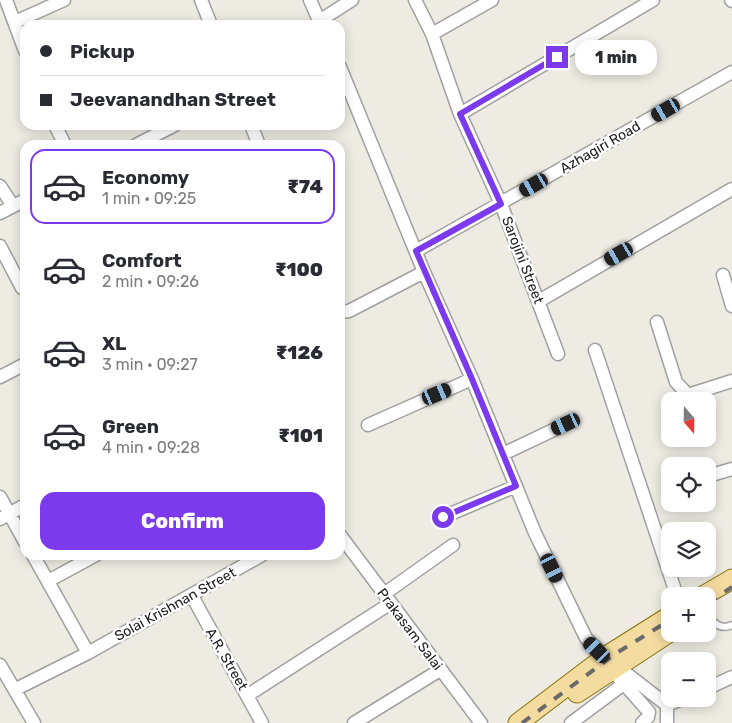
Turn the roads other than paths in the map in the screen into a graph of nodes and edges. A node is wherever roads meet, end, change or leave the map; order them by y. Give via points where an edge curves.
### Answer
1 (6, 0) edge
2 (64, 0) edge
3 (200, 0) edge
4 (310, 0) edge
5 (352, 0) edge
6 (415, 0) edge
7 (492, 0) edge
8 (653, 0) edge
9 (206, 20) edge
10 (319, 20) edge
11 (324, 20) edge
12 (15, 22) junction
13 (432, 34) junction
14 (20, 36) edge
15 (732, 72) edge
16 (345, 79) edge
17 (460, 114) junction
18 (165, 130) edge
19 (146, 140) edge
20 (0, 186) edge
21 (732, 189) edge
22 (20, 202) edge
23 (501, 204) junction
24 (13, 206) junction
25 (0, 213) edge
26 (0, 246) edge
27 (416, 251) junction
28 (424, 272) junction
29 (723, 275) dead end
30 (20, 284) edge
31 (539, 301) junction
32 (732, 306) edge
33 (345, 311) edge
34 (657, 322) dead end
35 (595, 350) dead end
36 (558, 354) dead end
37 (20, 367) edge
38 (0, 377) edge
39 (472, 379) junction
40 (732, 381) edge
41 (566, 424) dead end
42 (368, 425) dead end
43 (503, 454) junction
44 (732, 469) edge
45 (716, 474) edge
46 (516, 486) junction
47 (0, 497) edge
48 (20, 508) edge
49 (4, 517) edge
50 (443, 517) dead end
51 (20, 536) edge
52 (345, 542) edge
53 (453, 545) dead end
54 (36, 560) edge
55 (87, 560) edge
56 (253, 560) edge
57 (732, 580) edge
58 (48, 581) junction
59 (675, 587) edge
60 (716, 589) edge
61 (732, 594) edge
62 (192, 596) junction
63 (388, 599) junction
64 (716, 604) edge
65 (716, 623) edge
66 (661, 625) edge
67 (732, 625) edge
68 (661, 638) edge
69 (88, 653) junction
70 (0, 667) edge
71 (615, 669) junction
72 (440, 670) junction
73 (732, 677) edge
74 (716, 684) edge
75 (16, 689) junction
76 (248, 695) junction
77 (661, 701) edge
78 (667, 707) edge
79 (34, 723) edge
80 (262, 723) edge
81 (354, 723) edge
82 (481, 723) edge
83 (518, 723) edge
84 (536, 723) edge
85 (571, 723) edge
86 (642, 723) edge
87 (667, 723) edge

1 - 12 street
2 - 12 street
3 - 9 street
4 - 10 street
5 - 11 street
6 - 13 street, Sarojini Street
7 - 13 street
8 - 17 street
12 - 14 street
13 - 17 street, Sarojini Street
15 - 23 street, Azhagiri Road
16 - 27 street
17 - 23 street, Sarojini Street
18 - 19 street
20 - 24 street
21 - 31 street
22 - 24 street
23 - 27 street, Azhagiri Road
23 - 31 street, Sarojini Street
24 - 25 street
26 - 30 street
27 - 28 street
28 - 33 street
28 - 39 street
29 - 32 street
31 - 36 street, Sarojini Street
34 - 40 street via 676,382 688,394
35 - 59 street
37 - 38 street
39 - 42 street
39 - 43 street
41 - 43 street
43 - 46 street
44 - 45 street
46 - 50 street
46 - 71 street via 586,638
47 - 49 street
48 - 49 street
49 - 51 street
52 - 63 street, Prakasam Salai
53 - 63 street
54 - 58 street
55 - 58 street
56 - 62 street, Solai Krishnan Street
57 - 60 main road
58 - 69 street
61 - 64 main road
62 - 69 street, Solai Krishnan Street
62 - 76 street, A.R. Street
63 - 72 street, Prakasam Salai
63 - 76 street
65 - 67 lane via 726,628
66 - 71 main road
68 - 71 main road
69 - 75 street, Solai Krishnan Street
70 - 75 street
71 - 77 street
71 - 83 main road
71 - 84 main road
71 - 85 street
71 - 86 street via 649,712
72 - 81 street
72 - 82 street, Prakasam Salai
73 - 74 street
75 - 79 street
76 - 80 street, A.R. Street
78 - 87 street

